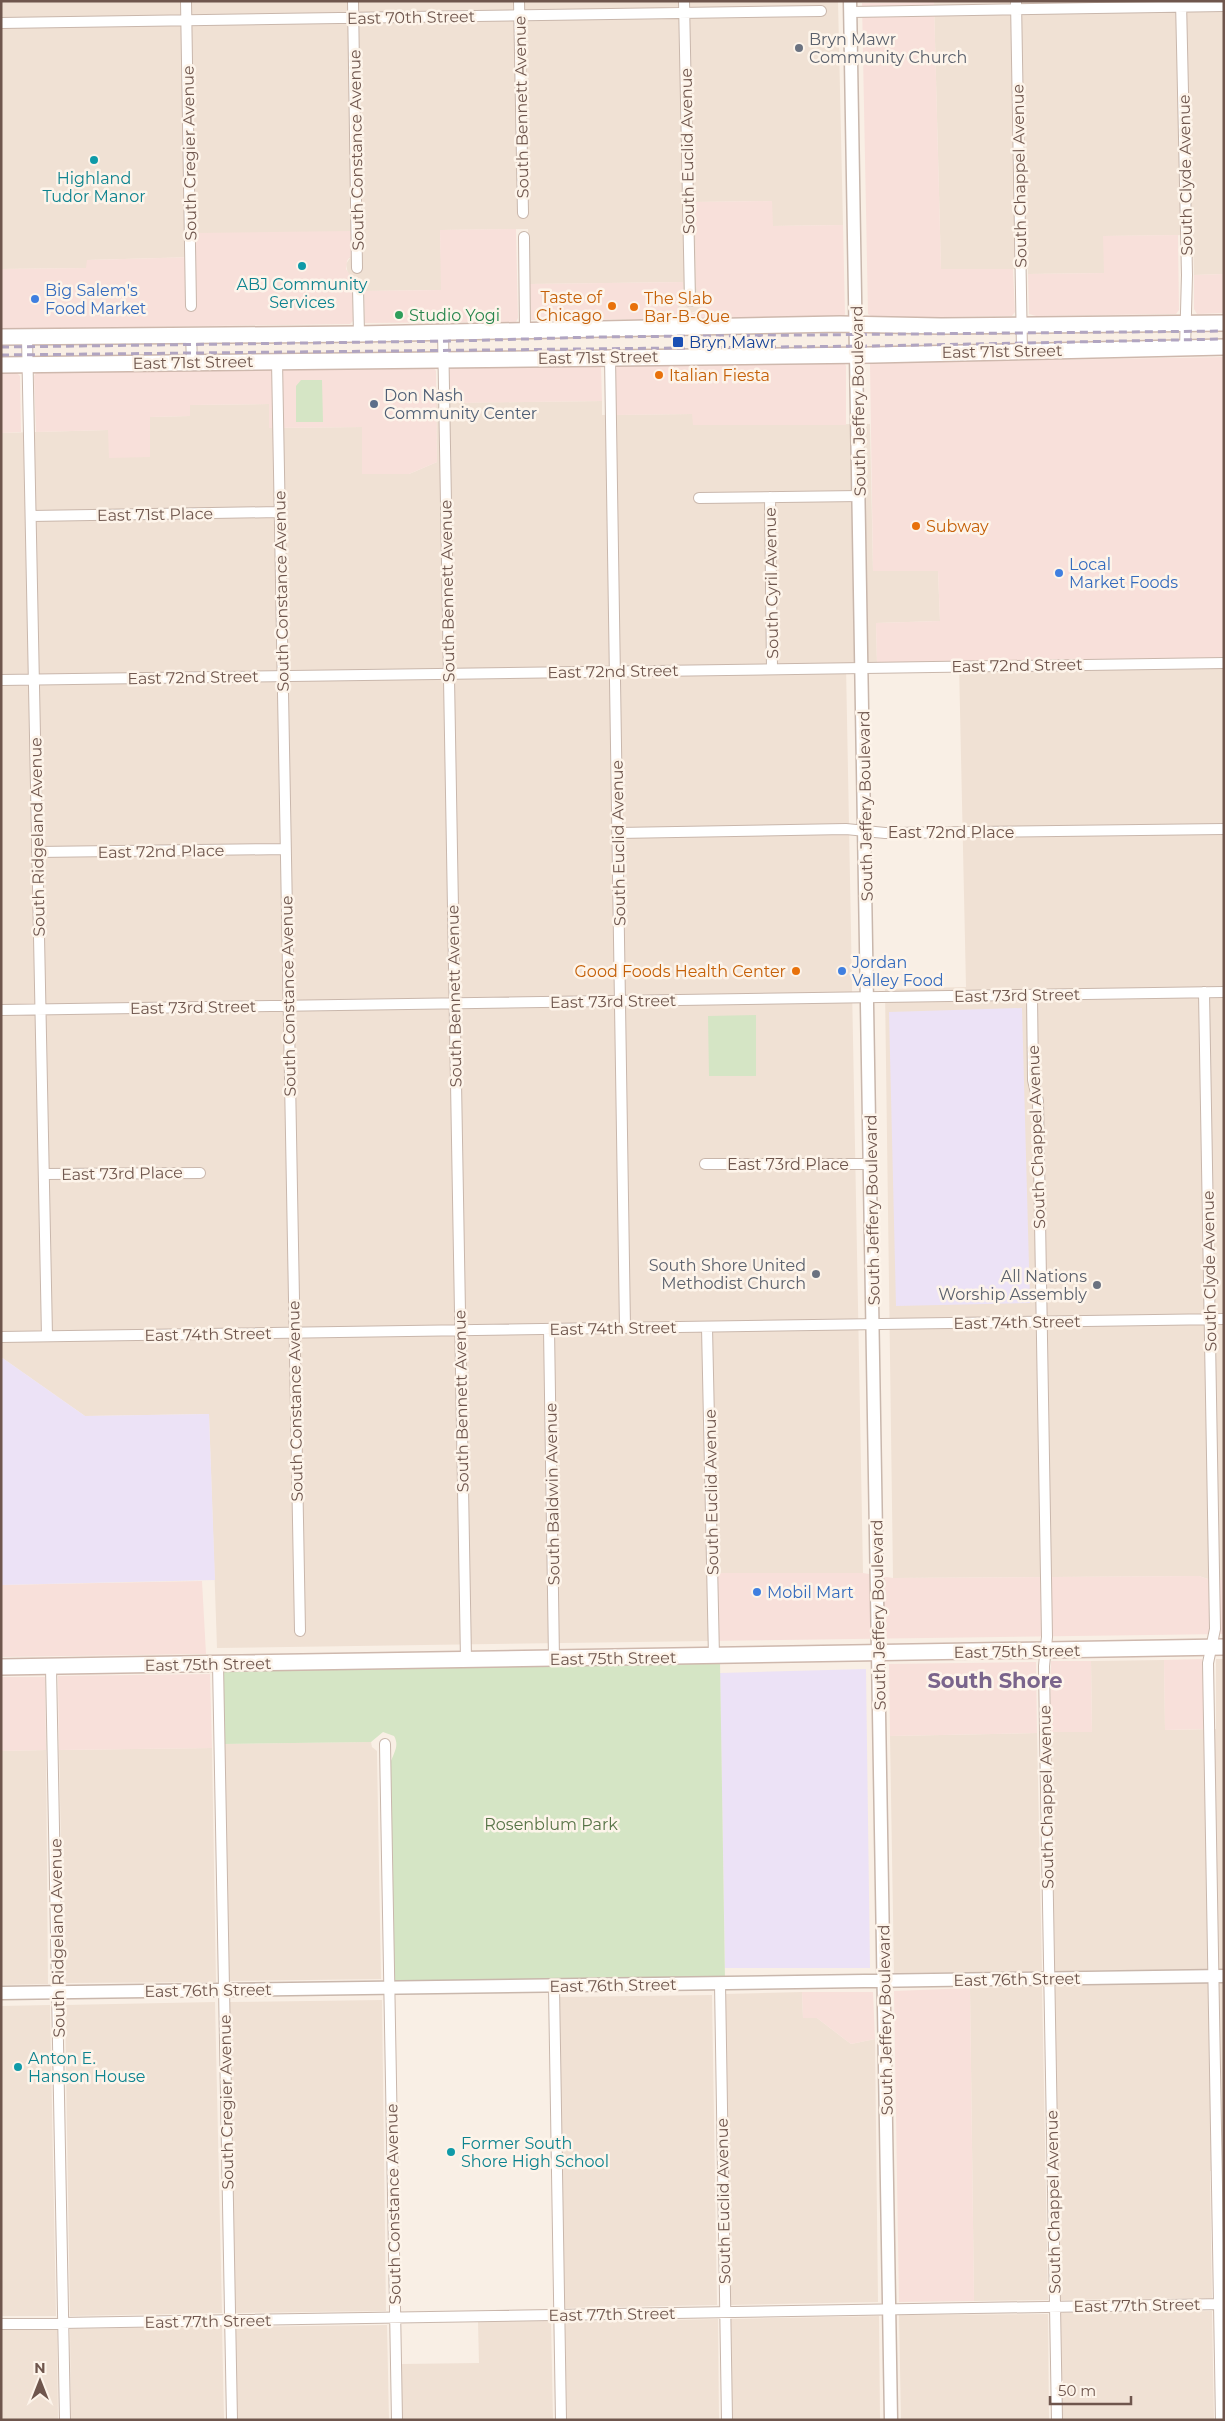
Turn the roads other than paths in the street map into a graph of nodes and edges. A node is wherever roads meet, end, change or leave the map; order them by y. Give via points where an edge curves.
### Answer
1 (186, 1) edge
2 (353, 1) edge
3 (519, 1) edge
4 (684, 1) edge
5 (1181, 4) edge
6 (1016, 5) edge
7 (851, 6) edge
8 (1224, 6) edge
9 (820, 11) dead end
10 (685, 13) junction
11 (519, 15) junction
12 (354, 18) junction
13 (186, 20) junction
14 (1, 23) edge
15 (523, 213) dead end
16 (524, 237) dead end
17 (357, 268) dead end
18 (358, 288) dead end
19 (690, 302) dead end
20 (191, 306) dead end
21 (1186, 323) junction
22 (1224, 323) edge
23 (857, 324) junction
24 (1022, 325) junction
25 (525, 330) junction
26 (443, 331) junction
27 (359, 334) junction
28 (191, 335) junction
29 (27, 337) junction
30 (1, 338) edge
31 (1224, 347) edge
32 (1185, 349) junction
33 (1022, 351) junction
34 (857, 355) junction
35 (610, 357) junction
36 (443, 360) junction
37 (277, 361) junction
38 (192, 362) junction
39 (1, 365) edge
40 (28, 365) junction
41 (860, 496) junction
42 (770, 497) junction
43 (699, 498) dead end
44 (279, 512) junction
45 (31, 516) junction
46 (1224, 663) edge
47 (863, 668) junction
48 (772, 669) junction
49 (614, 671) junction
50 (449, 674) junction
51 (282, 676) junction
52 (1, 680) edge
53 (34, 680) junction
54 (1224, 829) edge
55 (865, 831) junction
56 (618, 833) junction
57 (285, 850) junction
58 (37, 852) junction
59 (1204, 992) junction
60 (1224, 992) edge
61 (1032, 995) junction
62 (869, 998) junction
63 (621, 1001) junction
64 (454, 1003) junction
65 (288, 1006) junction
66 (40, 1009) junction
67 (1, 1010) edge
68 (705, 1164) dead end
69 (871, 1164) junction
70 (200, 1172) dead end
71 (44, 1174) junction
72 (1209, 1319) junction
73 (1224, 1319) edge
74 (1042, 1322) junction
75 (874, 1324) junction
76 (707, 1326) junction
77 (625, 1328) junction
78 (549, 1329) junction
79 (459, 1330) junction
80 (294, 1333) junction
81 (47, 1336) junction
82 (1, 1337) edge
83 (300, 1631) dead end
84 (1217, 1648) edge
85 (1046, 1650) junction
86 (879, 1653) junction
87 (714, 1657) junction
88 (554, 1659) junction
89 (466, 1660) junction
90 (218, 1664) junction
91 (1, 1667) edge
92 (51, 1667) junction
93 (385, 1744) dead end
94 (1219, 1976) edge
95 (1050, 1978) junction
96 (884, 1981) junction
97 (720, 1983) junction
98 (554, 1986) junction
99 (390, 1988) junction
100 (224, 1990) junction
101 (58, 1993) junction
102 (1, 1994) edge
103 (1221, 2304) edge
104 (1055, 2306) junction
105 (889, 2309) junction
106 (725, 2312) junction
107 (560, 2315) junction
108 (395, 2318) junction
109 (230, 2321) junction
110 (64, 2323) junction
111 (1, 2324) edge
112 (65, 2420) edge
113 (232, 2420) edge
114 (397, 2420) edge
115 (561, 2420) edge
116 (726, 2420) edge
117 (891, 2420) edge
118 (1057, 2420) edge
119 (1221, 2420) edge

1 - 13 street, South Cregier Avenue
2 - 12 street, South Constance Avenue
3 - 11 street, South Bennett Avenue
4 - 10 street, South Euclid Avenue
5 - 6 street
5 - 8 street
5 - 21 street, South Clyde Avenue
6 - 7 street
6 - 24 street, South Chappel Avenue
7 - 23 street, South Jeffery Boulevard
9 - 10 street, East 70th Street
10 - 11 street, East 70th Street
10 - 19 street, South Euclid Avenue
11 - 12 street, East 70th Street
11 - 15 street, South Bennett Avenue
12 - 13 street, East 70th Street
12 - 17 street, South Constance Avenue
13 - 14 street, East 70th Street
13 - 20 street, South Cregier Avenue
16 - 25 street
18 - 27 street
21 - 22 main road, East 71st Street
21 - 24 main road, East 71st Street
21 - 32 street, South Clyde Avenue
23 - 24 main road, East 71st Street
23 - 25 main road, East 71st Street
23 - 34 street, South Jeffery Boulevard
24 - 33 street, South Chappel Avenue
25 - 26 main road, East 71st Street
26 - 27 main road, East 71st Street
26 - 36 street, South Bennett Avenue
27 - 28 main road, East 71st Street
28 - 29 main road, East 71st Street
28 - 38 street
29 - 30 main road, East 71st Street
29 - 40 street, South Ridgeland Avenue
31 - 32 main road, East 71st Street
32 - 33 main road, East 71st Street
33 - 34 main road, East 71st Street
34 - 35 main road, East 71st Street
34 - 41 street, South Jeffery Boulevard
35 - 36 main road, East 71st Street
35 - 49 street, South Euclid Avenue
36 - 37 main road, East 71st Street
36 - 50 street, South Bennett Avenue
37 - 38 main road, East 71st Street
37 - 44 street, South Constance Avenue
38 - 40 main road, East 71st Street
39 - 40 main road, East 71st Street
40 - 45 street, South Ridgeland Avenue
41 - 42 street
41 - 47 street, South Jeffery Boulevard
42 - 43 street
42 - 48 street, South Cyril Avenue
44 - 45 street, East 71st Place
44 - 51 street, South Constance Avenue
45 - 53 street, South Ridgeland Avenue
46 - 47 street, East 72nd Street
47 - 48 street, East 72nd Street
47 - 55 street, South Jeffery Boulevard
48 - 49 street, East 72nd Street
49 - 50 street, East 72nd Street
49 - 56 street, South Euclid Avenue
50 - 51 street, East 72nd Street
50 - 64 street, South Bennett Avenue
51 - 53 street, East 72nd Street
51 - 57 street, South Constance Avenue
52 - 53 street, East 72nd Street
53 - 58 street, South Ridgeland Avenue
54 - 55 street, East 72nd Place
55 - 56 street, East 72nd Place
55 - 62 street, South Jeffery Boulevard
56 - 63 street, South Euclid Avenue
57 - 58 street, East 72nd Place
57 - 65 street, South Constance Avenue
58 - 66 street, South Ridgeland Avenue
59 - 60 street, East 73rd Street
59 - 61 street, East 73rd Street
59 - 72 street, South Clyde Avenue
61 - 62 street, East 73rd Street
61 - 74 street, South Chappel Avenue via 1033,1080 1038,1101
62 - 63 street, East 73rd Street
62 - 69 street, South Jeffery Boulevard
63 - 64 street, East 73rd Street
63 - 77 street, South Euclid Avenue
64 - 65 street, East 73rd Street
64 - 79 street, South Bennett Avenue
65 - 66 street, East 73rd Street
65 - 80 street, South Constance Avenue
66 - 67 street, East 73rd Street
66 - 71 street, South Ridgeland Avenue
68 - 69 street, East 73rd Place
69 - 75 street, South Jeffery Boulevard
70 - 71 street, East 73rd Place
71 - 81 street, South Ridgeland Avenue
72 - 73 street, East 74th Street
72 - 74 street, East 74th Street
72 - 84 street, South Clyde Avenue
74 - 75 street, East 74th Street
74 - 85 street, South Chappel Avenue
75 - 76 street, East 74th Street
75 - 86 street, South Jeffery Boulevard
76 - 77 street, East 74th Street
76 - 87 street, South Euclid Avenue
77 - 78 street, East 74th Street
78 - 79 street, East 74th Street
78 - 88 street, South Baldwin Avenue
79 - 80 street, East 74th Street
79 - 89 street, South Bennett Avenue
80 - 81 street, East 74th Street
80 - 83 street, South Constance Avenue
81 - 82 street, East 74th Street
84 - 85 main road, East 75th Street
84 - 94 street, South Clyde Avenue via 1208,1663
85 - 86 main road, East 75th Street
85 - 95 street, South Chappel Avenue
86 - 87 main road, East 75th Street
86 - 96 street, South Jeffery Boulevard
87 - 88 main road, East 75th Street
88 - 89 main road, East 75th Street
89 - 90 main road, East 75th Street
90 - 92 main road, East 75th Street
90 - 100 street, South Cregier Avenue
91 - 92 main road, East 75th Street
92 - 101 street, South Ridgeland Avenue
93 - 99 street, South Constance Avenue
94 - 95 street, East 76th Street
94 - 103 street, South Clyde Avenue
95 - 96 street, East 76th Street
95 - 104 street, South Chappel Avenue
96 - 97 street, East 76th Street
96 - 105 street, South Jeffery Boulevard
97 - 98 street, East 76th Street
97 - 106 street, South Euclid Avenue
98 - 99 street, East 76th Street
98 - 107 street
99 - 100 street, East 76th Street
99 - 108 street, South Constance Avenue
100 - 101 street, East 76th Street
100 - 109 street, South Cregier Avenue
101 - 102 street, East 76th Street
101 - 110 street, South Ridgeland Avenue
103 - 104 street, East 77th Street
103 - 119 street, South Clyde Avenue
104 - 105 street, East 77th Street
104 - 118 street, South Chappel Avenue
105 - 106 street, East 77th Street
105 - 117 street, South Jeffery Boulevard
106 - 107 street, East 77th Street
106 - 116 street, South Euclid Avenue
107 - 108 street, East 77th Street
107 - 115 street
108 - 109 street, East 77th Street
108 - 114 street, South Constance Avenue
109 - 110 street, East 77th Street
109 - 113 street, South Cregier Avenue
110 - 111 street, East 77th Street
110 - 112 street, South Ridgeland Avenue

